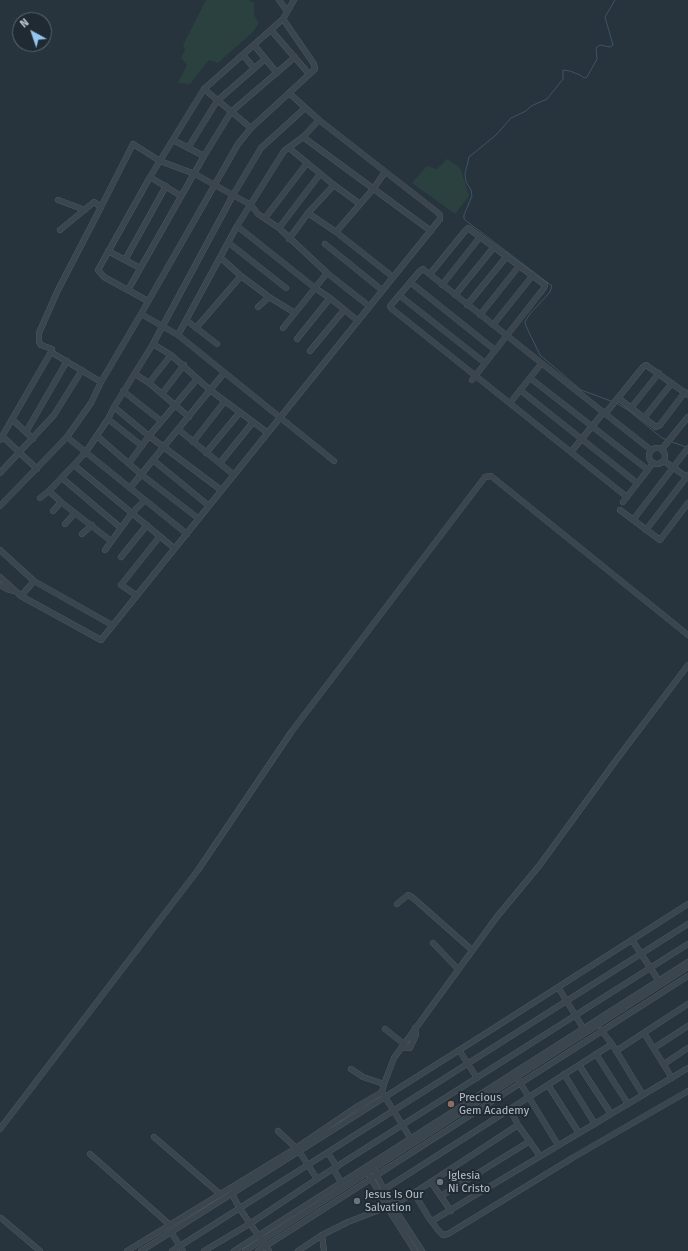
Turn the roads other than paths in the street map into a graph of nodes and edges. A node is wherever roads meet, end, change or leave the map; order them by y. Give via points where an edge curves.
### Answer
1 (279, 0) edge
2 (294, 0) edge
3 (287, 11) junction
4 (282, 19) junction
5 (271, 30) junction
6 (254, 45) junction
7 (243, 55) junction
8 (295, 57) junction
9 (266, 59) junction
10 (254, 68) junction
11 (277, 73) junction
12 (309, 74) junction
13 (204, 89) junction
14 (289, 93) junction
15 (217, 101) junction
16 (305, 108) junction
17 (231, 112) junction
18 (319, 120) junction
19 (251, 128) junction
20 (303, 137) junction
21 (173, 140) junction
22 (188, 148) junction
23 (289, 148) junction
24 (204, 156) junction
25 (160, 161) junction
26 (307, 163) junction
27 (385, 172) junction
28 (195, 174) junction
29 (320, 174) junction
30 (150, 177) junction
31 (214, 185) junction
32 (334, 185) junction
33 (166, 186) junction
34 (374, 188) junction
35 (234, 195) junction
36 (181, 196) junction
37 (58, 200) dead end
38 (360, 204) junction
39 (251, 205) junction
40 (101, 207) junction
41 (85, 210) junction
42 (308, 213) junction
43 (265, 218) junction
44 (238, 226) junction
45 (279, 228) junction
46 (60, 230) dead end
47 (431, 231) junction
48 (336, 232) junction
49 (480, 237) junction
50 (290, 239) junction
51 (229, 243) junction
52 (325, 244) dead end
53 (494, 247) junction
54 (108, 251) junction
55 (507, 256) junction
56 (220, 258) junction
57 (125, 260) junction
58 (520, 266) junction
59 (140, 268) junction
60 (327, 272) junction
61 (430, 274) junction
62 (241, 276) junction
63 (533, 276) junction
64 (393, 277) junction
65 (410, 282) junction
66 (442, 285) junction
67 (286, 288) dead end
68 (315, 288) junction
69 (128, 290) junction
70 (382, 290) junction
71 (399, 295) junction
72 (455, 295) junction
73 (269, 297) junction
74 (330, 298) junction
75 (148, 302) junction
76 (467, 305) junction
77 (369, 306) junction
78 (258, 308) dead end
79 (344, 310) junction
80 (295, 313) junction
81 (141, 314) junction
82 (480, 315) junction
83 (186, 320) junction
84 (358, 320) junction
85 (162, 325) junction
86 (493, 325) junction
87 (196, 328) junction
88 (283, 328) dead end
89 (178, 335) junction
90 (506, 336) junction
91 (297, 339) dead end
92 (153, 344) junction
93 (217, 344) dead end
94 (496, 350) junction
95 (310, 351) dead end
96 (51, 352) junction
97 (171, 354) junction
98 (67, 361) junction
99 (485, 363) junction
100 (541, 364) junction
101 (184, 365) junction
102 (82, 370) junction
103 (224, 373) junction
104 (659, 373) junction
105 (135, 374) junction
106 (473, 378) junction
107 (530, 378) junction
108 (197, 379) junction
109 (101, 382) junction
110 (149, 383) junction
111 (672, 383) junction
112 (210, 390) junction
113 (520, 390) junction
114 (123, 391) junction
115 (162, 394) junction
116 (686, 394) edge
117 (225, 401) junction
118 (615, 401) junction
119 (510, 403) junction
120 (175, 405) junction
121 (114, 408) junction
122 (631, 408) junction
123 (240, 412) junction
124 (604, 413) junction
125 (688, 416) edge
126 (189, 417) junction
127 (280, 418) junction
128 (644, 418) junction
129 (108, 419) junction
130 (13, 420) junction
131 (161, 422) junction
132 (253, 422) junction
133 (592, 427) junction
134 (178, 430) junction
135 (26, 432) junction
136 (268, 433) junction
137 (97, 436) junction
138 (149, 436) junction
139 (67, 437) junction
140 (1, 438) edge
141 (33, 439) junction
142 (582, 439) junction
143 (193, 442) junction
144 (142, 446) junction
145 (164, 447) junction
146 (662, 449) junction
147 (688, 449) edge
148 (651, 450) junction
149 (86, 452) junction
150 (571, 452) junction
151 (19, 453) junction
152 (206, 453) junction
153 (153, 460) junction
154 (664, 461) junction
155 (220, 462) junction
156 (334, 462) dead end
157 (129, 463) junction
158 (653, 463) junction
159 (74, 465) junction
160 (673, 468) junction
161 (37, 469) junction
162 (648, 470) junction
163 (0, 473) edge
164 (142, 475) junction
165 (234, 475) junction
166 (687, 476) edge
167 (62, 478) junction
168 (637, 483) junction
169 (130, 488) junction
170 (221, 490) junction
171 (49, 491) junction
172 (627, 497) junction
173 (40, 498) dead end
174 (145, 500) junction
175 (61, 502) junction
176 (623, 502) dead end
177 (688, 502) edge
178 (0, 506) edge
179 (209, 506) junction
180 (620, 510) dead end
181 (53, 511) dead end
182 (75, 513) junction
183 (132, 513) junction
184 (199, 519) junction
185 (633, 520) junction
186 (65, 524) dead end
187 (92, 525) junction
188 (147, 525) junction
189 (121, 528) junction
190 (646, 530) junction
191 (82, 534) dead end
192 (187, 534) junction
193 (160, 536) junction
194 (111, 541) junction
195 (174, 548) junction
196 (0, 550) edge
197 (105, 550) dead end
198 (121, 557) dead end
199 (0, 577) edge
200 (34, 581) junction
201 (0, 585) edge
202 (15, 591) junction
203 (136, 595) junction
204 (21, 596) junction
205 (112, 625) junction
206 (688, 635) edge
207 (688, 665) edge
208 (398, 904) dead end
209 (688, 904) edge
210 (688, 924) edge
211 (632, 940) junction
212 (433, 943) dead end
213 (688, 944) edge
214 (472, 950) junction
215 (642, 954) junction
216 (688, 962) edge
217 (650, 967) junction
218 (688, 967) edge
219 (458, 969) junction
220 (688, 976) edge
221 (659, 981) junction
222 (558, 987) junction
223 (566, 1000) junction
224 (688, 1006) edge
225 (576, 1015) junction
226 (598, 1026) junction
227 (688, 1026) edge
228 (385, 1029) dead end
229 (584, 1030) junction
230 (602, 1032) junction
231 (644, 1033) junction
232 (612, 1044) junction
233 (403, 1046) junction
234 (654, 1048) junction
235 (688, 1048) edge
236 (459, 1050) junction
237 (616, 1051) junction
238 (596, 1054) junction
239 (468, 1063) junction
240 (664, 1064) junction
241 (579, 1065) junction
242 (688, 1068) edge
243 (350, 1069) dead end
244 (564, 1074) junction
245 (477, 1078) junction
246 (516, 1078) junction
247 (672, 1078) junction
248 (521, 1083) junction
249 (384, 1084) junction
250 (548, 1085) junction
251 (688, 1091) edge
252 (384, 1094) junction
253 (643, 1095) junction
254 (528, 1098) junction
255 (628, 1104) junction
256 (510, 1109) junction
257 (394, 1111) junction
258 (611, 1114) junction
259 (595, 1124) junction
260 (403, 1125) junction
261 (518, 1125) junction
262 (0, 1129) edge
263 (278, 1131) dead end
264 (579, 1133) junction
265 (154, 1137) dead end
266 (411, 1139) junction
267 (530, 1141) junction
268 (558, 1145) junction
269 (298, 1149) junction
270 (328, 1153) junction
271 (90, 1154) dead end
272 (540, 1156) junction
273 (308, 1166) junction
274 (336, 1168) junction
275 (370, 1170) junction
276 (374, 1176) junction
277 (317, 1179) junction
278 (341, 1182) junction
279 (431, 1182) junction
280 (382, 1190) junction
281 (414, 1193) junction
282 (220, 1194) junction
283 (232, 1194) junction
284 (441, 1196) junction
285 (390, 1206) junction
286 (240, 1209) junction
287 (450, 1211) junction
288 (2, 1217) edge
289 (432, 1221) junction
290 (251, 1223) junction
291 (170, 1225) junction
292 (171, 1232) junction
293 (322, 1235) junction
294 (260, 1238) junction
295 (268, 1248) edge
296 (182, 1249) edge
297 (302, 1250) edge
298 (40, 1251) edge
299 (127, 1251) edge
300 (141, 1251) edge
301 (172, 1251) edge
302 (204, 1251) edge
303 (234, 1251) edge
304 (245, 1251) edge
305 (258, 1251) edge
306 (324, 1251) edge
307 (415, 1251) edge
308 (422, 1251) edge

1 - 3 street
2 - 3 street
3 - 4 street
4 - 5 street
4 - 12 street via 314,64 315,69
5 - 6 street
5 - 8 street
6 - 7 street
6 - 9 street
7 - 10 street
7 - 13 street
8 - 11 street
8 - 12 street
9 - 10 street
9 - 11 street
10 - 15 street
11 - 17 street
12 - 14 street
13 - 15 street
13 - 21 street
14 - 16 street
14 - 19 street
15 - 17 street
15 - 22 street
16 - 18 street
16 - 35 street via 261,148
17 - 19 street
17 - 24 street
18 - 20 street
18 - 27 street
19 - 31 street via 238,144
20 - 23 street
20 - 34 street
21 - 22 street
21 - 25 street
22 - 24 street
23 - 26 street
23 - 39 street via 284,151
24 - 28 street
25 - 28 street
25 - 30 street
25 - 40 street via 133,144
26 - 29 street
26 - 43 street
27 - 34 street
27 - 47 street via 440,215
28 - 31 street
28 - 36 street
29 - 32 street
29 - 45 street
30 - 33 street
30 - 54 street
31 - 35 street
31 - 75 street
32 - 38 street
32 - 42 street
33 - 36 street
33 - 57 street
34 - 38 street
34 - 47 street
35 - 39 street
35 - 85 street
36 - 59 street
37 - 41 street
38 - 48 street
39 - 43 street
39 - 44 street
40 - 41 street via 94,202
40 - 96 street via 57,292 39,334 39,342 52,349
41 - 46 street
42 - 48 street
42 - 50 street
43 - 45 street
44 - 51 street
44 - 68 street
45 - 50 street
47 - 64 street
48 - 64 street
49 - 53 street
49 - 61 street via 466,229
49 - 66 street
50 - 60 street
51 - 56 street
51 - 67 street
52 - 70 street
53 - 55 street
53 - 72 street
54 - 57 street
54 - 69 street via 98,270 104,277
55 - 58 street
55 - 76 street
56 - 62 street
56 - 83 street
57 - 59 street
58 - 63 street
58 - 82 street
59 - 69 street
60 - 68 street
60 - 77 street
61 - 65 street via 423,269
61 - 66 street
62 - 73 street
62 - 87 street
63 - 86 street
63 - 90 street via 545,286
64 - 70 street
65 - 71 street
65 - 94 street
66 - 72 street
68 - 74 street
68 - 80 street
69 - 75 street
70 - 77 street
71 - 99 street
71 - 106 street via 390,306 392,310
72 - 76 street
73 - 78 street
73 - 80 street
74 - 79 street
74 - 91 street
75 - 81 street
76 - 82 street
77 - 84 street
79 - 84 street
79 - 95 street
80 - 88 street
81 - 85 street
81 - 109 street
82 - 86 street
83 - 87 street
83 - 89 street
84 - 127 street
85 - 89 street
85 - 92 street
86 - 90 street
87 - 93 street
89 - 103 street
90 - 94 street
90 - 100 street
92 - 97 street
92 - 105 street
94 - 99 street
96 - 98 street
96 - 130 street
97 - 101 street
97 - 110 street
98 - 102 street
98 - 135 street
99 - 106 street
100 - 107 street
100 - 124 street
101 - 108 street
101 - 115 street
102 - 109 street
102 - 141 street via 54,416
103 - 112 street
103 - 127 street
104 - 111 street
104 - 118 street via 645,365
104 - 122 street
105 - 110 street
105 - 114 street
106 - 119 street
107 - 113 street
107 - 133 street
108 - 112 street
108 - 120 street
109 - 139 street via 91,403
110 - 115 street
111 - 116 street
111 - 128 street
112 - 117 street
112 - 126 street
113 - 119 street
113 - 142 street
114 - 121 street
114 - 131 street
115 - 120 street
116 - 128 street via 658,427
117 - 123 street
117 - 143 street
118 - 122 street
118 - 124 street
119 - 150 street
120 - 126 street
120 - 131 street
121 - 129 street
121 - 138 street
122 - 128 street
123 - 132 street
123 - 152 street
124 - 133 street
124 - 148 street
125 - 146 street
126 - 134 street
127 - 136 street
127 - 156 street
129 - 137 street
129 - 144 street
130 - 135 street
130 - 140 street
131 - 138 street
132 - 136 street
132 - 155 street
133 - 142 street
133 - 162 street
134 - 143 street
134 - 145 street
135 - 141 street
136 - 165 street
137 - 149 street
137 - 157 street
138 - 144 street
138 - 145 street
139 - 149 street
139 - 161 street
140 - 151 street
141 - 151 street
142 - 150 street
142 - 168 street
143 - 152 street
144 - 157 street
145 - 153 street
145 - 170 street
146 - 148 street via 656,447
146 - 154 street via 666,455
147 - 160 street
148 - 158 street via 649,458
149 - 159 street
149 - 169 street
150 - 172 street
151 - 161 street
151 - 163 street
152 - 155 street
153 - 164 street
153 - 179 street
154 - 158 street
154 - 160 street
155 - 165 street
157 - 164 street
158 - 162 street
159 - 167 street
159 - 183 street
160 - 166 street
160 - 185 street
161 - 178 street
162 - 168 street
164 - 169 street
164 - 184 street
165 - 170 street
166 - 190 street
167 - 171 street
167 - 189 street
168 - 172 street
169 - 174 street
170 - 179 street
171 - 173 street
171 - 175 street
172 - 176 street
174 - 183 street
174 - 192 street
175 - 181 street
175 - 182 street
177 - 190 street via 662,539 659,540
179 - 184 street
180 - 185 street
182 - 186 street
182 - 187 street
183 - 188 street
183 - 189 street
184 - 192 street
185 - 190 street
187 - 191 street
187 - 194 street
188 - 193 street
188 - 198 street
189 - 194 street
192 - 195 street
193 - 195 street
193 - 203 street via 121,584
194 - 197 street
195 - 203 street
196 - 200 street
199 - 202 street
200 - 204 street
200 - 205 street
201 - 202 street
202 - 204 street
203 - 205 street
204 - 205 street via 101,640
206 - 262 street via 491,476 485,477 292,731 198,870
207 - 214 street via 539,866
208 - 214 street via 408,896 412,897
209 - 211 street
210 - 215 street
211 - 215 street
211 - 222 street
212 - 219 street
213 - 217 street
214 - 219 street
215 - 217 street
215 - 223 street
216 - 221 street
217 - 221 street
217 - 225 street
218 - 226 street
219 - 233 street via 415,1028 416,1035 410,1048
220 - 230 street
221 - 229 street
222 - 223 street
222 - 236 street
223 - 225 street
223 - 239 street
224 - 231 street
225 - 229 street
225 - 245 street
226 - 229 street
226 - 230 street
227 - 234 street
228 - 233 street
229 - 246 street
229 - 266 street
230 - 232 street
230 - 248 street
231 - 234 street
231 - 237 street
232 - 237 street
232 - 238 street
233 - 249 street via 392,1060
234 - 240 street
235 - 240 street
236 - 239 street
236 - 252 street
237 - 253 street
238 - 241 street
238 - 255 street
239 - 245 street
239 - 257 street
240 - 247 street
241 - 244 street
241 - 258 street
242 - 247 street
243 - 249 street via 363,1077
244 - 250 street
244 - 259 street
245 - 260 street
246 - 248 street
246 - 275 street
247 - 253 street
248 - 254 street
248 - 276 street
249 - 252 street
250 - 254 street
250 - 264 street
251 - 289 street via 448,1234 442,1234
252 - 257 street
252 - 269 street
253 - 255 street
254 - 256 street
254 - 268 street
255 - 258 street
256 - 261 street
256 - 280 street
257 - 260 street
257 - 270 street
258 - 259 street
259 - 264 street
260 - 266 street
260 - 274 street
261 - 267 street
261 - 279 street
263 - 269 street
264 - 268 street
265 - 282 street
266 - 278 street
267 - 272 street
267 - 284 street
268 - 272 street
269 - 273 street
269 - 282 street
269 - 283 street
270 - 273 street
270 - 274 street
271 - 291 street
272 - 287 street
273 - 277 street
273 - 286 street
274 - 277 street
274 - 278 street
275 - 276 street
275 - 294 street
276 - 280 street
276 - 295 street
277 - 290 street
278 - 294 street
279 - 281 street
279 - 284 street
280 - 285 street
281 - 285 street
281 - 289 street
282 - 291 street
283 - 286 street
283 - 292 street
284 - 287 street
285 - 293 street
285 - 307 street
285 - 308 street
286 - 290 street
286 - 296 street
287 - 289 street
288 - 298 street
290 - 294 street
290 - 302 street
291 - 299 street
292 - 296 street
292 - 300 street
293 - 297 street
293 - 306 street
294 - 295 street
294 - 303 street
294 - 304 street
295 - 305 street
296 - 301 street

